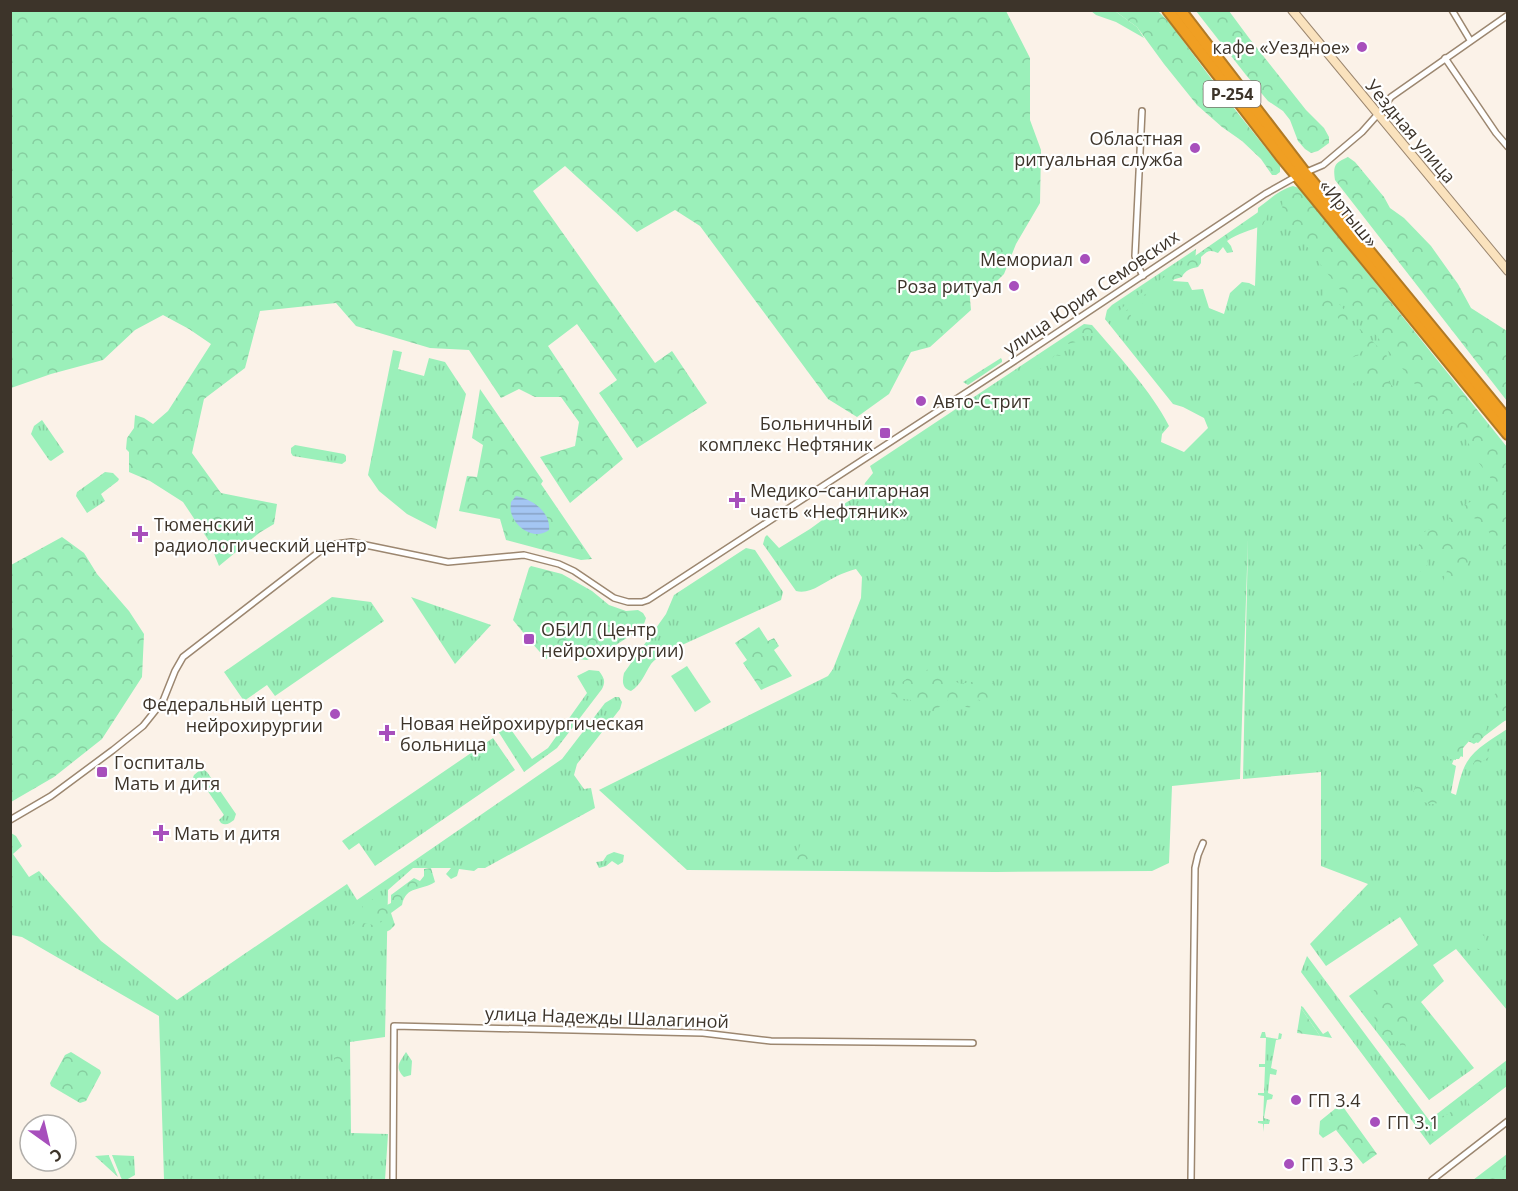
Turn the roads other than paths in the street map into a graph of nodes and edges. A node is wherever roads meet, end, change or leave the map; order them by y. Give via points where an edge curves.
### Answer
1 (1168, 10) edge
2 (1180, 10) edge
3 (1292, 10) edge
4 (1452, 10) edge
5 (1508, 15) edge
6 (1470, 40) junction
7 (1445, 58) junction
8 (1142, 111) dead end
9 (1378, 114) junction
10 (1508, 147) edge
11 (1301, 174) junction
12 (1508, 271) edge
13 (1143, 276) junction
14 (1508, 421) edge
15 (1508, 434) edge
16 (10, 820) edge
17 (1203, 843) dead end
18 (973, 1043) dead end
19 (1508, 1121) edge
20 (393, 1180) edge
21 (1191, 1180) edge
22 (1432, 1180) edge

1 - 11 highway, «Иртыш» / Р-254
2 - 11 highway, «Иртыш» / Р-254
3 - 9 street, Уездная улица
4 - 6 street
5 - 6 street, улица Юрия Семовских
6 - 7 street, улица Юрия Семовских
7 - 9 street, улица Юрия Семовских via 1391,97
7 - 10 street
8 - 13 street via 1136,256
9 - 11 street, улица Юрия Семовских via 1323,165
9 - 12 street, Уездная улица
11 - 13 street, улица Юрия Семовских
11 - 14 highway, «Иртыш» / Р-254
11 - 15 highway, «Иртыш» / Р-254
13 - 16 street, улица Юрия Семовских via 642,602 614,598 574,570 524,555 448,562 351,542 328,545 183,657 163,701 143,726 51,796
17 - 21 street via 1195,868
18 - 20 street, улица Надежды Шалагиной via 771,1041 703,1033 393,1026
19 - 22 street

